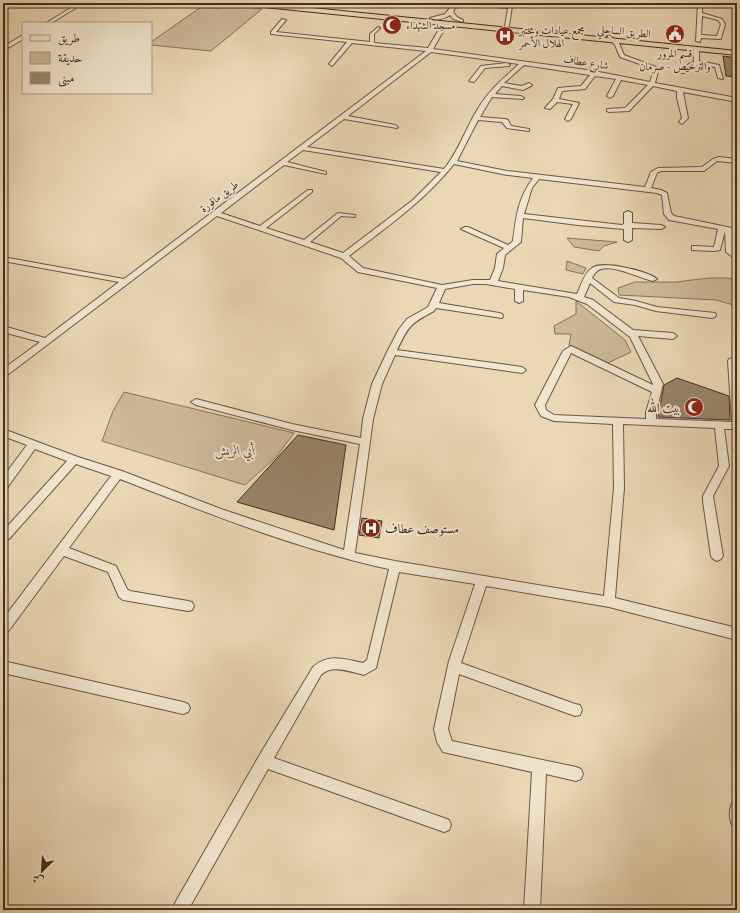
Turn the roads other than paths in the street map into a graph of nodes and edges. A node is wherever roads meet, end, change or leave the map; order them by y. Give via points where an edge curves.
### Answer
1 (82, 3) edge
2 (245, 3) edge
3 (282, 3) edge
4 (456, 3) edge
5 (700, 3) edge
6 (450, 13) junction
7 (700, 14) junction
8 (284, 20) dead end
9 (433, 20) junction
10 (461, 21) junction
11 (50, 22) edge
12 (450, 24) junction
13 (507, 26) junction
14 (378, 28) dead end
15 (441, 30) junction
16 (698, 36) junction
17 (22, 38) edge
18 (611, 38) junction
19 (350, 42) junction
20 (372, 44) junction
21 (697, 47) junction
22 (3, 49) edge
23 (737, 49) edge
24 (430, 50) junction
25 (737, 53) edge
26 (513, 62) junction
27 (523, 63) junction
28 (698, 63) junction
29 (332, 64) dead end
30 (683, 72) dead end
31 (594, 73) junction
32 (619, 78) junction
33 (721, 78) dead end
34 (472, 82) dead end
35 (500, 84) junction
36 (652, 84) junction
37 (529, 85) dead end
38 (680, 90) junction
39 (491, 95) junction
40 (610, 96) dead end
41 (521, 98) dead end
42 (556, 100) junction
43 (737, 100) edge
44 (548, 108) dead end
45 (610, 110) dead end
46 (342, 117) junction
47 (476, 118) junction
48 (568, 119) dead end
49 (682, 122) dead end
50 (395, 128) dead end
51 (527, 130) dead end
52 (302, 148) junction
53 (737, 161) edge
54 (452, 162) junction
55 (283, 163) junction
56 (445, 171) junction
57 (324, 173) dead end
58 (537, 177) junction
59 (647, 190) junction
60 (310, 191) dead end
61 (215, 213) junction
62 (628, 213) dead end
63 (519, 215) junction
64 (353, 216) dead end
65 (628, 226) junction
66 (661, 227) dead end
67 (261, 228) junction
68 (465, 229) dead end
69 (725, 229) junction
70 (737, 231) edge
71 (628, 240) dead end
72 (305, 243) junction
73 (509, 248) junction
74 (695, 248) dead end
75 (344, 256) junction
76 (737, 258) edge
77 (3, 259) edge
78 (589, 279) junction
79 (653, 279) dead end
80 (124, 282) junction
81 (492, 283) junction
82 (442, 287) junction
83 (519, 288) junction
84 (580, 297) junction
85 (519, 301) dead end
86 (434, 305) junction
87 (712, 315) dead end
88 (499, 316) dead end
89 (3, 329) edge
90 (631, 333) junction
91 (673, 336) dead end
92 (46, 340) junction
93 (391, 352) junction
94 (737, 360) edge
95 (522, 370) dead end
96 (3, 374) edge
97 (657, 391) junction
98 (196, 402) dead end
99 (618, 421) junction
100 (651, 421) junction
101 (719, 424) junction
102 (737, 425) edge
103 (3, 432) edge
104 (364, 442) junction
105 (33, 444) junction
106 (74, 460) junction
107 (118, 474) junction
108 (3, 484) edge
109 (4, 536) dead end
110 (61, 550) junction
111 (349, 556) junction
112 (717, 556) dead end
113 (394, 566) junction
114 (482, 580) junction
115 (609, 602) junction
116 (188, 606) dead end
117 (3, 629) edge
118 (737, 634) edge
119 (454, 666) junction
120 (3, 667) edge
121 (183, 708) dead end
122 (575, 710) dead end
123 (264, 761) junction
124 (539, 767) junction
125 (576, 774) dead end
126 (737, 808) edge
127 (737, 820) edge
128 (444, 826) dead end
129 (179, 910) edge
130 (532, 910) edge

1 - 11 street
2 - 9 highway, الطريق الساحلي
3 - 9 highway, الطريق الساحلي
4 - 6 street
4 - 13 street via 510,7
5 - 7 street
6 - 9 street
6 - 10 street
7 - 16 street
7 - 16 street via 720,19 723,24 719,38
8 - 19 street, شارع عطاف via 273,33
9 - 10 highway, الطريق الساحلي
9 - 12 highway, الطريق الساحلي
9 - 15 street via 440,25
10 - 13 highway, الطريق الساحلي
12 - 15 street, طريق ماقورة
12 - 18 highway, الطريق الساحلي
13 - 18 highway, الطريق الساحلي
14 - 20 street via 372,34
15 - 24 street, طريق ماقورة
16 - 21 street
17 - 22 street
18 - 21 highway, الطريق الساحلي
18 - 36 street via 622,56 656,68
19 - 20 street, شارع عطاف
19 - 29 street
20 - 24 street, شارع عطاف
21 - 23 highway, الطريق الساحلي
21 - 25 highway, الطريق الساحلي
21 - 28 street
24 - 26 street, شارع عطاف
24 - 46 street, طريق ماقورة
26 - 27 street, شارع عطاف
26 - 34 street via 510,65 483,67
27 - 31 street, شارع عطاف
27 - 35 street
28 - 30 street
28 - 33 street via 717,66
31 - 32 street, شارع عطاف
31 - 42 street via 583,88 560,88
32 - 36 street, شارع عطاف
32 - 40 street
35 - 37 street via 523,88
35 - 39 street
36 - 38 street, شارع عطاف
36 - 45 street via 643,97 627,110
38 - 43 street, شارع عطاف
38 - 49 street via 684,118
39 - 41 street
39 - 47 street
42 - 44 street
42 - 48 street via 576,103
46 - 50 street
46 - 52 street, طريق ماقورة
47 - 51 street via 503,120 509,128
47 - 54 street
52 - 55 street, طريق ماقورة
52 - 56 street
53 - 59 street via 715,160 704,169 660,169 654,172
54 - 56 street
54 - 58 street
55 - 57 street
55 - 61 street, طريق ماقورة
56 - 75 street via 413,204
58 - 59 street
58 - 63 street via 526,195
59 - 69 street via 665,194 668,214 672,218
60 - 67 street
61 - 67 street
61 - 80 street, طريق ماقورة
62 - 65 street
63 - 65 street via 578,223
63 - 73 street via 517,242
64 - 72 street via 340,214
65 - 66 street
65 - 71 street
67 - 72 street
68 - 73 street
69 - 70 street
69 - 74 street via 717,248
69 - 76 street via 730,252
72 - 75 street
73 - 81 street via 500,257 499,268
75 - 82 street via 358,269
77 - 80 street
78 - 79 street via 596,268 606,266
78 - 84 street
78 - 87 street via 617,300 656,309
80 - 92 street, طريق ماقورة
81 - 82 street via 473,282
81 - 83 street
82 - 86 street
83 - 84 street
83 - 85 street
84 - 90 street
86 - 88 street
86 - 93 street via 406,326
89 - 92 street
90 - 91 street
90 - 97 street via 638,341 657,381
92 - 96 street, طريق ماقورة
93 - 95 street
93 - 104 street via 377,384
94 - 102 street via 732,361
97 - 99 street via 574,350 568,350 540,402 542,412 554,418
97 - 100 street via 650,413
98 - 104 street via 292,427
99 - 100 street
99 - 115 street via 619,488
100 - 101 street
101 - 102 street
101 - 112 street via 724,466 708,496
103 - 105 street
104 - 111 street
105 - 106 street
105 - 108 street
106 - 107 street
106 - 109 street
107 - 110 street
107 - 111 street via 217,512
110 - 116 street via 112,569 123,593 127,596
110 - 117 street
111 - 113 street
113 - 114 street
113 - 123 street via 372,664 364,669 332,663 320,667
114 - 115 street
114 - 119 street
115 - 118 street
119 - 122 street
119 - 124 street via 441,729 448,747
120 - 121 street
123 - 128 street
123 - 129 street
124 - 125 street
124 - 130 street
126 - 127 street

